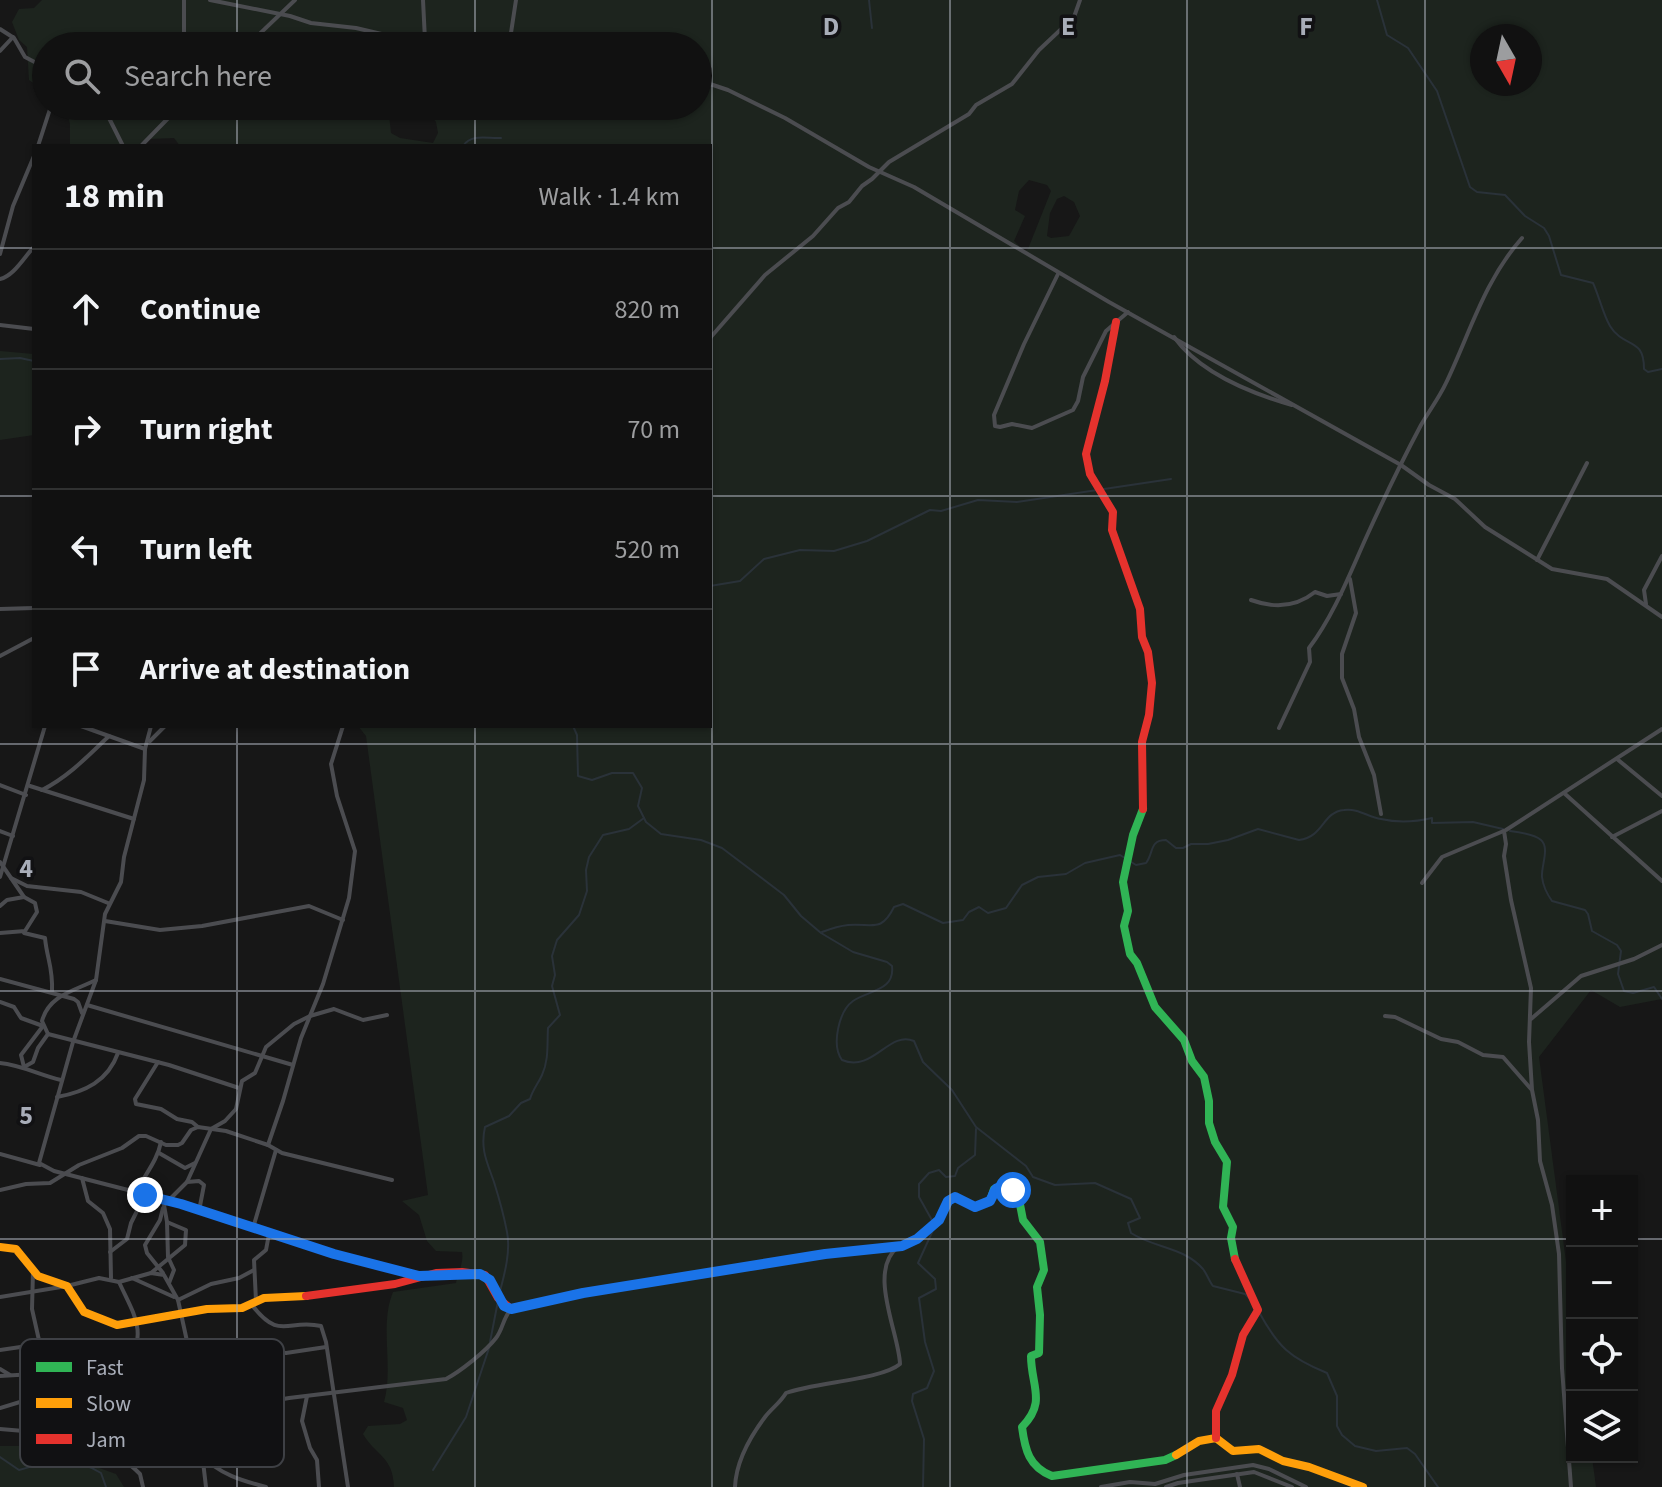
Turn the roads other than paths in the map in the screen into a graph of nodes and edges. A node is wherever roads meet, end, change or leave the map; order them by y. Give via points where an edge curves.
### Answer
1 (184, 0) edge
2 (210, 0) edge
3 (295, 0) edge
4 (423, 0) edge
5 (516, 0) edge
6 (1080, 0) edge
7 (279, 15) junction
8 (0, 29) edge
9 (184, 32) edge
10 (261, 32) edge
11 (373, 32) edge
12 (425, 32) edge
13 (511, 32) edge
14 (13, 37) junction
15 (0, 51) edge
16 (32, 61) edge
17 (712, 85) edge
18 (46, 120) edge
19 (110, 120) edge
20 (166, 120) edge
21 (39, 144) edge
22 (122, 144) edge
23 (143, 144) edge
24 (32, 161) edge
25 (881, 172) junction
26 (1522, 238) dead end
27 (32, 249) edge
28 (0, 254) edge
29 (1059, 273) junction
30 (0, 279) edge
31 (1128, 312) junction
32 (1116, 322) junction
33 (0, 325) edge
34 (32, 329) edge
35 (712, 336) edge
36 (1173, 336) junction
37 (1302, 408) junction
38 (1587, 463) dead end
39 (1401, 465) junction
40 (1662, 556) edge
41 (1537, 560) junction
42 (1350, 577) junction
43 (1341, 594) junction
44 (1251, 600) dead end
45 (1646, 606) junction
46 (32, 608) edge
47 (0, 609) edge
48 (1661, 617) edge
49 (32, 639) edge
50 (0, 656) edge
51 (44, 728) edge
52 (87, 728) edge
53 (151, 728) edge
54 (163, 728) edge
55 (342, 728) edge
56 (1279, 728) dead end
57 (1662, 729) edge
58 (109, 736) junction
59 (146, 747) junction
60 (1617, 759) junction
61 (0, 785) edge
62 (29, 785) junction
63 (42, 790) junction
64 (1564, 793) junction
65 (26, 795) junction
66 (1662, 796) edge
67 (1662, 811) edge
68 (1381, 814) dead end
69 (134, 819) junction
70 (0, 831) edge
71 (1504, 831) junction
72 (13, 836) junction
73 (1612, 837) junction
74 (1, 863) edge
75 (0, 877) edge
76 (11, 878) junction
77 (1662, 881) edge
78 (1422, 883) dead end
79 (14, 884) junction
80 (24, 897) junction
81 (7, 900) junction
82 (109, 904) junction
83 (0, 906) edge
84 (343, 920) junction
85 (103, 922) junction
86 (22, 932) junction
87 (0, 933) edge
88 (1662, 945) edge
89 (0, 979) edge
90 (96, 980) junction
91 (52, 991) junction
92 (61, 995) junction
93 (0, 1002) edge
94 (87, 1005) junction
95 (83, 1015) junction
96 (387, 1015) dead end
97 (310, 1016) junction
98 (1385, 1016) dead end
99 (1531, 1019) junction
100 (43, 1026) junction
101 (48, 1034) junction
102 (73, 1042) junction
103 (118, 1053) junction
104 (260, 1056) junction
105 (158, 1062) junction
106 (0, 1063) edge
107 (293, 1065) junction
108 (24, 1067) junction
109 (61, 1080) junction
110 (239, 1088) junction
111 (1532, 1090) junction
112 (57, 1097) junction
113 (198, 1127) junction
114 (211, 1129) junction
115 (161, 1142) junction
116 (268, 1145) junction
117 (276, 1150) junction
118 (159, 1153) junction
119 (0, 1154) edge
120 (197, 1162) junction
121 (40, 1165) junction
122 (67, 1174) junction
123 (82, 1178) junction
124 (392, 1180) dead end
125 (187, 1182) junction
126 (0, 1190) edge
127 (136, 1193) junction
128 (145, 1195) junction
129 (167, 1200) junction
130 (163, 1208) junction
131 (199, 1211) junction
132 (167, 1222) junction
133 (253, 1228) junction
134 (269, 1234) junction
135 (0, 1246) edge
136 (898, 1247) junction
137 (109, 1254) junction
138 (169, 1259) junction
139 (158, 1266) junction
140 (254, 1270) junction
141 (33, 1271) junction
142 (151, 1273) junction
143 (164, 1275) junction
144 (419, 1276) junction
145 (132, 1278) junction
146 (111, 1279) junction
147 (119, 1282) junction
148 (169, 1283) junction
149 (67, 1286) junction
150 (33, 1292) junction
151 (0, 1297) edge
152 (177, 1299) junction
153 (254, 1303) junction
154 (511, 1309) junction
155 (182, 1314) junction
156 (138, 1322) junction
157 (40, 1339) edge
158 (138, 1339) edge
159 (186, 1339) edge
160 (20, 1347) edge
161 (327, 1347) junction
162 (0, 1350) edge
163 (284, 1353) edge
164 (0, 1369) edge
165 (10, 1375) junction
166 (20, 1375) edge
167 (0, 1376) edge
168 (333, 1392) junction
169 (307, 1396) junction
170 (284, 1399) edge
171 (20, 1402) edge
172 (0, 1408) edge
173 (0, 1429) edge
174 (20, 1431) edge
175 (1216, 1438) junction
176 (130, 1467) edge
177 (204, 1467) edge
178 (215, 1467) edge
179 (1237, 1474) junction
180 (1286, 1481) junction
181 (1142, 1485) edge
182 (1181, 1485) edge
183 (1296, 1486) edge
184 (143, 1487) edge
185 (206, 1487) edge
186 (266, 1487) edge
187 (319, 1487) edge
188 (348, 1487) edge
189 (735, 1487) edge
190 (1101, 1487) edge
191 (1166, 1487) edge
192 (1240, 1487) edge
193 (1306, 1487) edge
194 (1363, 1487) edge
195 (1571, 1487) edge

1 - 9 street
2 - 7 street
3 - 7 street
4 - 12 street
5 - 13 street
6 - 25 street via 1074,17 1012,84
7 - 10 street
7 - 11 street
8 - 14 street
14 - 15 street
14 - 16 street
17 - 25 street
18 - 21 street
19 - 22 street
20 - 23 street
24 - 28 street
25 - 29 street
25 - 35 street via 765,275
26 - 39 street via 1468,327 1446,384
27 - 30 street
29 - 31 street
29 - 32 street via 994,415 995,426 1032,428 1073,410 1083,377
31 - 32 street
31 - 36 street
32 - 175 street via 1086,457 1113,512 1112,530 1140,609 1152,683 1142,742 1143,811 1123,882 1128,911 1124,926 1130,954 1155,1007 1184,1040 1204,1077 1209,1123 1227,1162 1223,1207 1233,1227 1232,1251 1258,1310 1243,1335 1216,1411
33 - 34 street
36 - 37 street
36 - 37 street via 1191,358 1239,385
37 - 39 street
38 - 41 street
39 - 41 street
39 - 42 street
40 - 45 street via 1644,590
41 - 45 street via 1552,569 1607,579
42 - 43 street
42 - 68 street via 1356,613 1342,654 1342,678 1374,775
43 - 44 street via 1315,592 1279,607
43 - 56 street via 1307,651 1310,662
45 - 48 street
46 - 47 street
49 - 50 street
51 - 62 street
52 - 58 street
53 - 59 street
54 - 59 street
55 - 84 street via 331,764 355,851
57 - 60 street
58 - 59 street
58 - 63 street
59 - 69 street
60 - 64 street
60 - 66 street
61 - 65 street
62 - 63 street
62 - 65 street
63 - 69 street
64 - 71 street
64 - 73 street
65 - 72 street
67 - 73 street
69 - 82 street via 119,889
70 - 72 street
71 - 78 street via 1442,857
71 - 99 street via 1511,900 1531,988
72 - 74 street
73 - 77 street
74 - 75 street
74 - 76 street
76 - 79 street
76 - 82 street via 27,886 81,892
79 - 80 street
79 - 81 street
80 - 81 street
80 - 86 street via 35,903 37,912
81 - 83 street
82 - 85 street
84 - 85 street via 309,906 160,930
84 - 97 street
85 - 90 street
86 - 87 street
86 - 91 street via 45,938
88 - 99 street via 1581,976
89 - 91 street
90 - 92 street
90 - 94 street
91 - 92 street
92 - 95 street via 77,1000
92 - 100 street via 46,1010
93 - 100 street
94 - 95 street
94 - 104 street
95 - 102 street
96 - 97 street via 363,1020 334,1009
97 - 104 street via 287,1029
97 - 107 street
98 - 111 street via 1483,1055 1503,1057
99 - 111 street
100 - 101 street
100 - 108 street via 21,1055
101 - 102 street
101 - 108 street via 33,1062
102 - 103 street
102 - 109 street
103 - 105 street
103 - 112 street via 100,1081
104 - 107 street
104 - 110 street via 255,1073
105 - 110 street
105 - 113 street via 136,1104 161,1109
106 - 108 street
107 - 116 street
108 - 109 street
109 - 112 street
110 - 114 street via 236,1109
111 - 195 street via 1559,1254
112 - 121 street
113 - 114 street
113 - 115 street via 182,1143
114 - 116 street
114 - 120 street
115 - 118 street
115 - 122 street via 139,1136
116 - 117 street
117 - 124 street
117 - 133 street
118 - 120 street via 185,1168
118 - 127 street
119 - 121 street
120 - 125 street
121 - 122 street
122 - 123 street
122 - 126 street via 45,1184
123 - 127 street
123 - 137 street via 88,1201 102,1212 110,1229
125 - 129 street
125 - 131 street via 204,1185
127 - 128 street
128 - 129 street
128 - 137 street via 127,1239
129 - 130 street
129 - 131 street
130 - 132 street
130 - 139 street via 145,1245
131 - 133 street
132 - 138 street
132 - 138 street via 187,1234 181,1251
133 - 134 street
134 - 140 street
134 - 144 street
135 - 141 street via 16,1249
136 - 154 street via 825,1254
136 - 175 street via 939,1220 955,1197 975,1207 990,1201 997,1187 1006,1185 1018,1194 1023,1220 1040,1242 1044,1270 1037,1287 1039,1353 1030,1361 1034,1411 1022,1427 1027,1457 1048,1475 1165,1460 1180,1455 1193,1441
136 - 189 street via 885,1264 885,1273 900,1364 881,1374 786,1393 745,1449
137 - 146 street
138 - 139 street
138 - 148 street via 174,1270
139 - 142 street
139 - 143 street
140 - 152 street
140 - 153 street
141 - 149 street
141 - 150 street
142 - 143 street
142 - 145 street
143 - 148 street
144 - 153 street via 399,1285
144 - 154 street via 485,1275
145 - 147 street
145 - 152 street
146 - 147 street
146 - 149 street
147 - 156 street
148 - 152 street
149 - 150 street
149 - 156 street via 89,1315 117,1325
150 - 151 street
150 - 157 street
152 - 155 street
153 - 155 street
153 - 161 street via 268,1323 321,1326
154 - 168 street via 497,1337 446,1379
155 - 156 street
155 - 159 street
156 - 158 street
160 - 162 street
161 - 163 street
161 - 168 street
164 - 165 street
165 - 166 street
165 - 167 street
168 - 169 street
168 - 188 street
169 - 170 street
169 - 187 street via 302,1421 317,1460
171 - 172 street
173 - 174 street
175 - 194 street via 1233,1451 1259,1449
176 - 184 street via 140,1474
177 - 185 street
178 - 186 street
179 - 180 street via 1258,1472
179 - 182 street
179 - 192 street
180 - 181 street via 1253,1465
180 - 183 street
181 - 190 street
182 - 191 street
183 - 193 street

